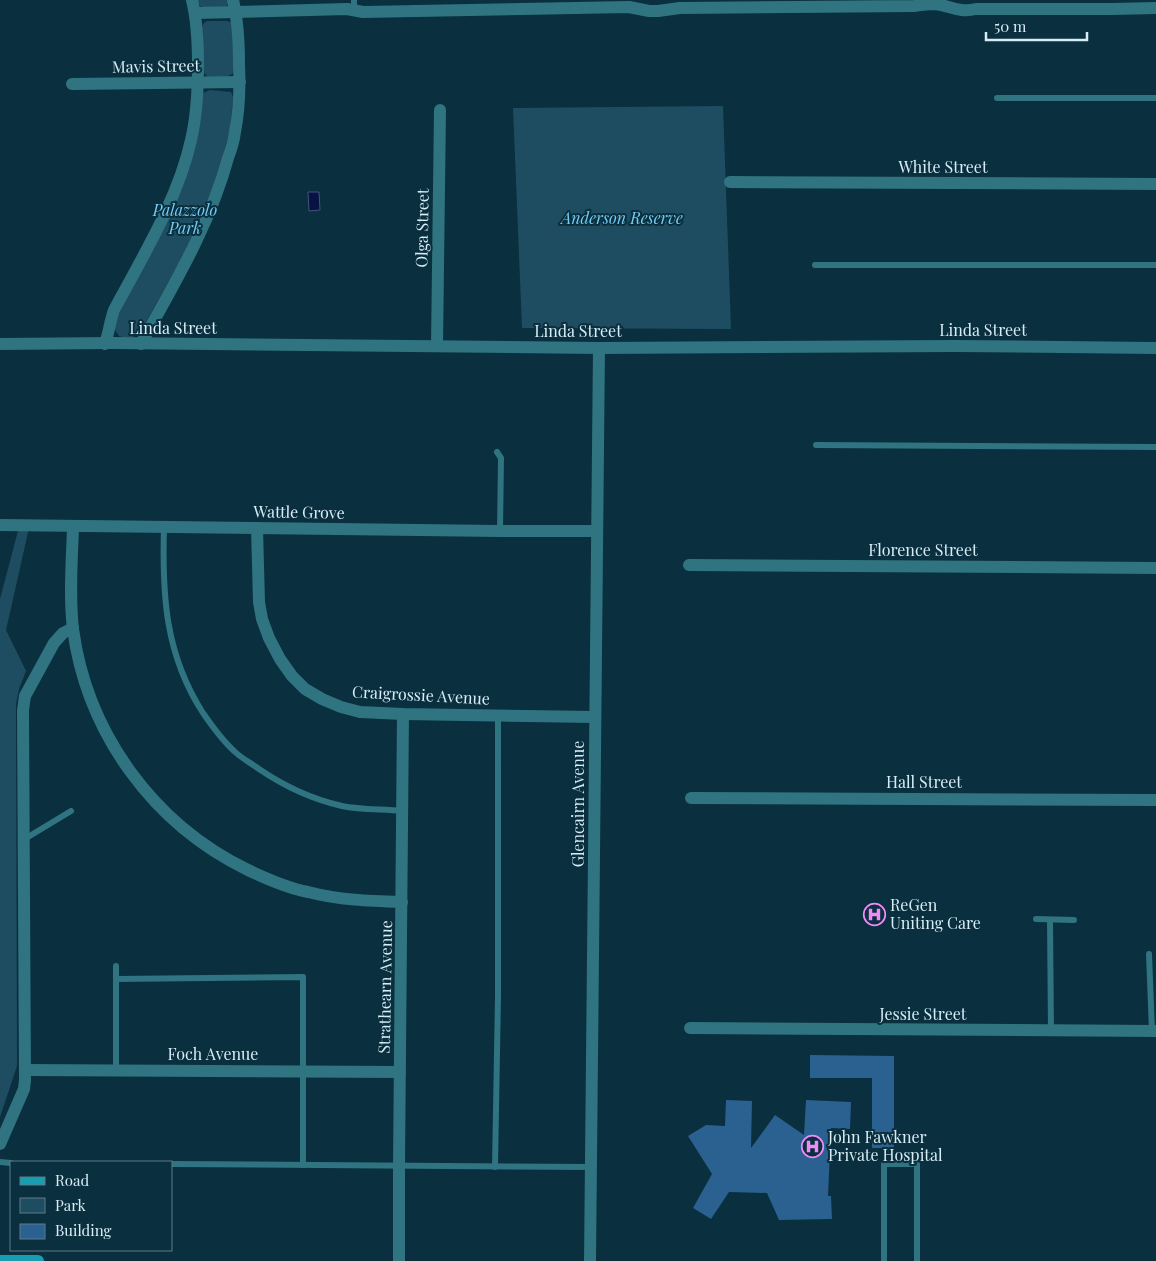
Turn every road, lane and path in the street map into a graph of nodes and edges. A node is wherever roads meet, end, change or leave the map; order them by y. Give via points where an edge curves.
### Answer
1 (192, 0) edge
2 (354, 5) edge
3 (234, 6) edge
4 (1156, 8) edge
5 (195, 13) junction
6 (198, 82) junction
7 (240, 82) junction
8 (72, 84) dead end
9 (997, 98) dead end
10 (1156, 98) edge
11 (440, 110) dead end
12 (730, 182) dead end
13 (1156, 184) edge
14 (815, 265) dead end
15 (1156, 265) edge
16 (0, 344) edge
17 (105, 344) junction
18 (141, 344) junction
19 (438, 346) junction
20 (599, 348) junction
21 (1156, 348) edge
22 (816, 445) dead end
23 (1156, 447) edge
24 (497, 452) dead end
25 (0, 525) edge
26 (73, 526) junction
27 (164, 527) junction
28 (257, 528) junction
29 (500, 531) junction
30 (597, 531) junction
31 (690, 565) dead end
32 (1156, 568) edge
33 (73, 628) junction
34 (403, 714) junction
35 (498, 715) junction
36 (594, 717) junction
37 (691, 798) dead end
38 (1156, 800) edge
39 (71, 811) dead end
40 (402, 811) junction
41 (23, 840) junction
42 (402, 902) junction
43 (1036, 919) dead end
44 (1050, 920) junction
45 (1074, 920) dead end
46 (1149, 954) dead end
47 (116, 966) dead end
48 (116, 979) junction
49 (690, 1028) dead end
50 (1051, 1031) junction
51 (1154, 1032) edge
52 (26, 1070) junction
53 (116, 1070) junction
54 (304, 1071) junction
55 (400, 1072) junction
56 (0, 1144) edge
57 (172, 1164) edge
58 (303, 1165) junction
59 (399, 1165) junction
60 (495, 1167) junction
61 (591, 1168) junction
62 (0, 1261) edge
63 (38, 1261) edge
64 (399, 1261) edge
65 (590, 1261) edge
66 (884, 1261) edge
67 (917, 1261) edge

1 - 5 street
2 - 3 street via 347,9
2 - 4 street via 363,12 629,7 650,11 926,4 968,11 976,8
3 - 5 street
3 - 7 street
5 - 6 street
6 - 7 street, Mavis Street
6 - 8 street, Mavis Street
6 - 17 street via 191,140 183,167 164,215 114,310
7 - 18 street via 235,132 210,211 195,246
9 - 10 lane
11 - 19 street, Olga Street
12 - 13 street, White Street
14 - 15 lane
16 - 17 street, Linda Street
17 - 18 street, Linda Street
18 - 19 street, Linda Street
19 - 20 street, Linda Street
20 - 21 street, Linda Street
20 - 30 street, Glencairn Avenue
22 - 23 lane
24 - 29 lane via 501,458
25 - 26 street, Wattle Grove
26 - 27 street, Wattle Grove
26 - 33 street
27 - 28 street, Wattle Grove
27 - 40 lane via 166,606 175,653 194,699 217,733 235,752 280,783 301,793 343,806
28 - 29 street, Wattle Grove
28 - 34 street, Craigrossie Avenue via 262,619 280,659 292,676 305,689 341,708
29 - 30 street, Wattle Grove
30 - 36 street, Glencairn Avenue
31 - 32 street, Florence Street
33 - 41 street via 54,643 25,696
33 - 42 street via 92,703 107,736 144,789 172,819 231,862 267,879 306,892 350,900
34 - 35 street, Craigrossie Avenue
34 - 40 street, Strathearn Avenue
35 - 36 street, Craigrossie Avenue
35 - 60 lane
36 - 61 street, Glencairn Avenue
37 - 38 street, Hall Street
39 - 41 lane
40 - 42 street, Strathearn Avenue
41 - 52 street
42 - 55 street, Strathearn Avenue
43 - 44 lane
44 - 45 lane
44 - 50 lane
46 - 51 lane
47 - 48 lane
48 - 53 lane
48 - 54 lane via 303,977
49 - 50 street, Jessie Street
50 - 51 street, Jessie Street
52 - 53 street, Foch Avenue
52 - 56 street via 24,1089
53 - 54 street, Foch Avenue
54 - 55 street, Foch Avenue
54 - 58 lane
55 - 59 street, Strathearn Avenue
57 - 58 lane
58 - 59 lane
59 - 60 lane
59 - 64 street, Strathearn Avenue
60 - 61 lane
61 - 65 street, Glencairn Avenue
62 - 63 main road
66 - 67 lane via 884,1164 917,1164

